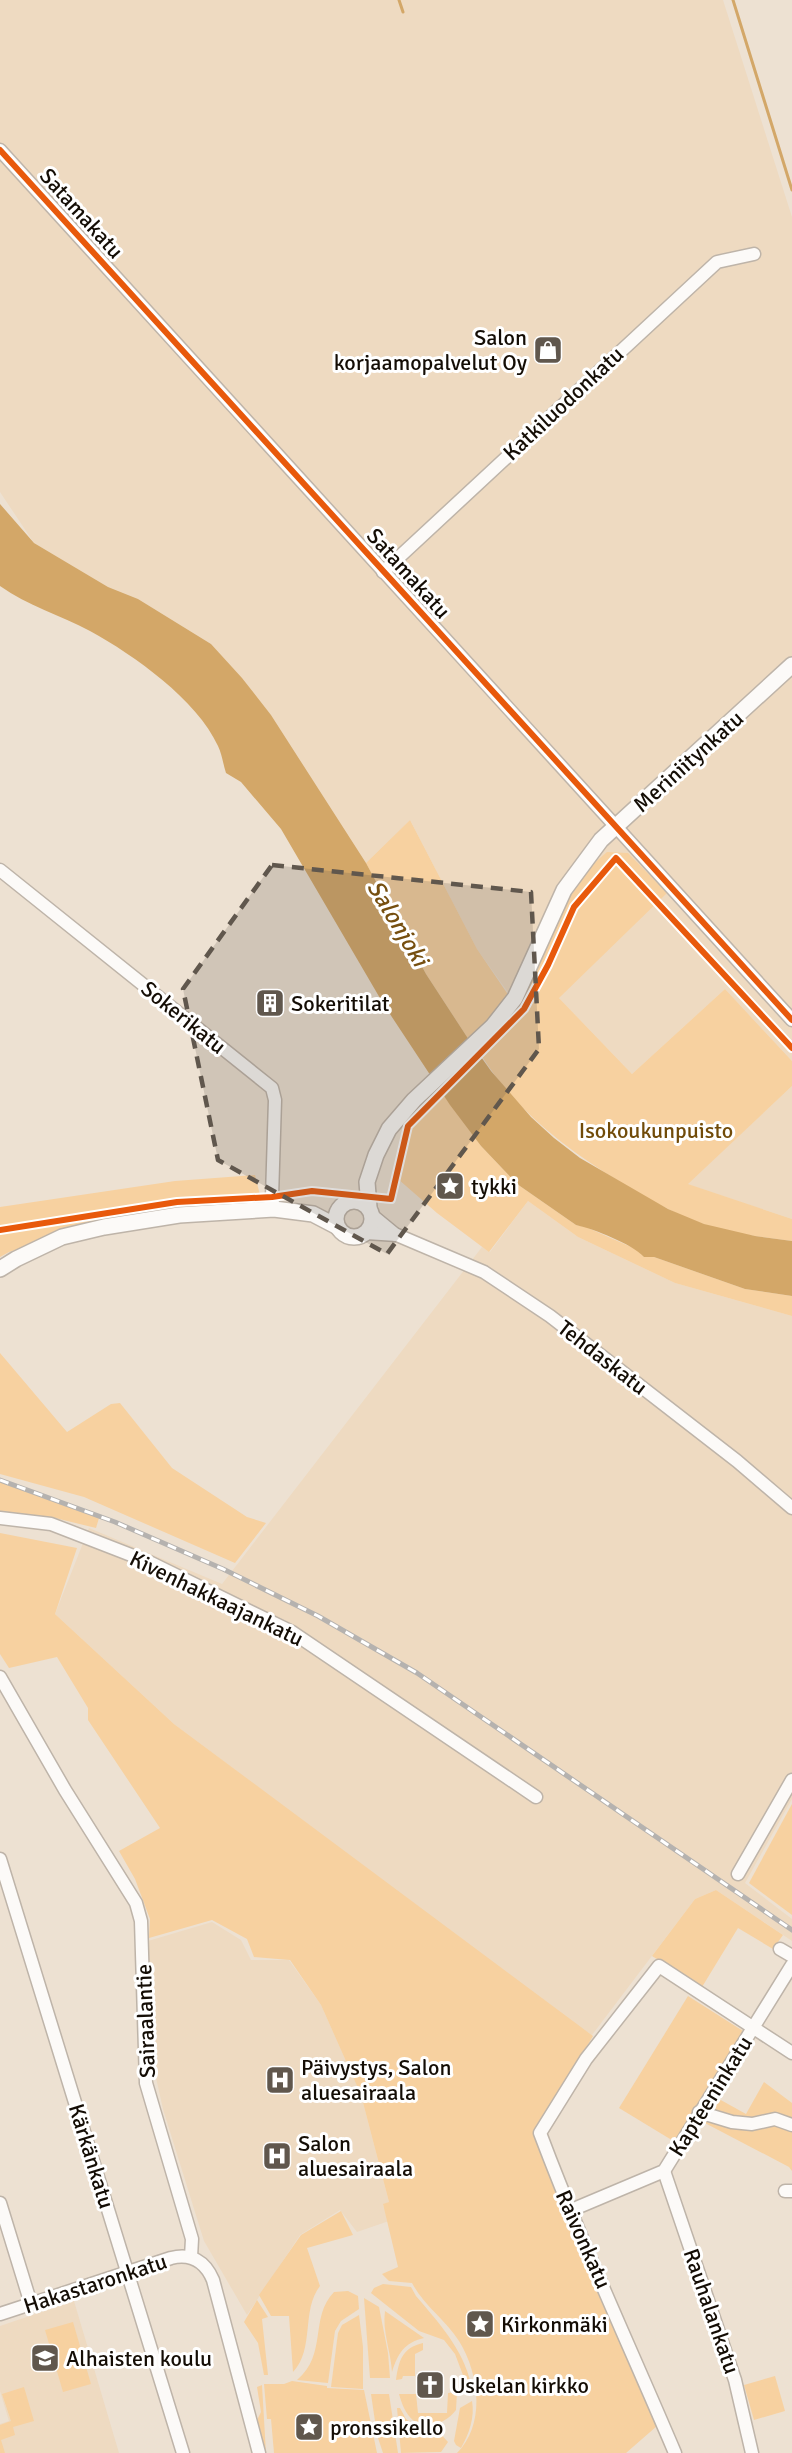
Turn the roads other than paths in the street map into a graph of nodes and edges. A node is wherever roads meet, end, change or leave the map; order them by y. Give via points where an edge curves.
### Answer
1 (0, 150) edge
2 (754, 254) dead end
3 (383, 572) junction
4 (792, 665) edge
5 (616, 827) junction
6 (0, 870) edge
7 (792, 1020) edge
8 (367, 1182) junction
9 (344, 1205) junction
10 (274, 1209) junction
11 (371, 1212) junction
12 (313, 1214) junction
13 (336, 1226) junction
14 (366, 1233) junction
15 (397, 1235) junction
16 (0, 1268) edge
17 (792, 1508) edge
18 (0, 1518) edge
19 (0, 1677) edge
20 (792, 1780) edge
21 (536, 1797) dead end
22 (0, 1859) edge
23 (738, 1874) dead end
24 (2, 1875) edge
25 (780, 1949) dead end
26 (792, 1956) edge
27 (792, 1965) edge
28 (753, 2027) junction
29 (792, 2053) edge
30 (699, 2112) junction
31 (792, 2125) edge
32 (664, 2171) junction
33 (0, 2203) edge
34 (569, 2211) junction
35 (191, 2257) junction
36 (128, 2272) junction
37 (31, 2304) junction
38 (0, 2314) edge
39 (183, 2453) edge
40 (259, 2453) edge
41 (675, 2453) edge
42 (752, 2453) edge

1 - 3 street, Satamakatu
2 - 3 street, Katkiluodonkatu via 717,262
3 - 5 street, Satamakatu
4 - 5 main road, Meriniitynkatu
5 - 7 street, Satamakatu
5 - 8 main road, Meriniitynkatu via 601,840 564,890 515,998 493,1026 414,1100 389,1129
6 - 10 street, Sokerikatu via 273,1088
8 - 9 main road, Meriniitynkatu
8 - 11 main road, Meriniitynkatu
9 - 11 main road via 361,1202
9 - 12 main road
9 - 13 main road via 335,1218
10 - 12 main road
10 - 16 main road via 179,1215 104,1227 62,1237
11 - 14 main road via 371,1226
11 - 15 street, Tehdaskatu
12 - 13 main road
13 - 14 main road via 348,1236
14 - 15 street, Tehdaskatu
15 - 17 street, Tehdaskatu via 484,1272 550,1316
18 - 21 street, Kivenhakkaajankatu via 51,1524 149,1562 292,1632
19 - 35 street, Sairaalantie via 136,1903 141,1921 146,2083 192,2239
20 - 23 street
22 - 24 street, Kärkänkatu
24 - 36 street, Kärkänkatu
25 - 26 street
27 - 28 street, Kapteeninkatu
28 - 29 street
28 - 30 street, Kapteeninkatu
28 - 34 street, Raivonkatu via 659,1966 575,2076 540,2133
30 - 31 street via 732,2122 775,2120
30 - 32 street, Kapteeninkatu
32 - 34 street, Kapteeninkatu
32 - 42 street, Rauhalankatu via 735,2380
33 - 37 street
34 - 41 street, Raivonkatu
35 - 36 street, Hakastaronkatu via 176,2257
35 - 40 street via 205,2266 213,2280
36 - 37 street, Hakastaronkatu
36 - 39 street, Kärkänkatu
37 - 38 street, Hakastaronkatu

